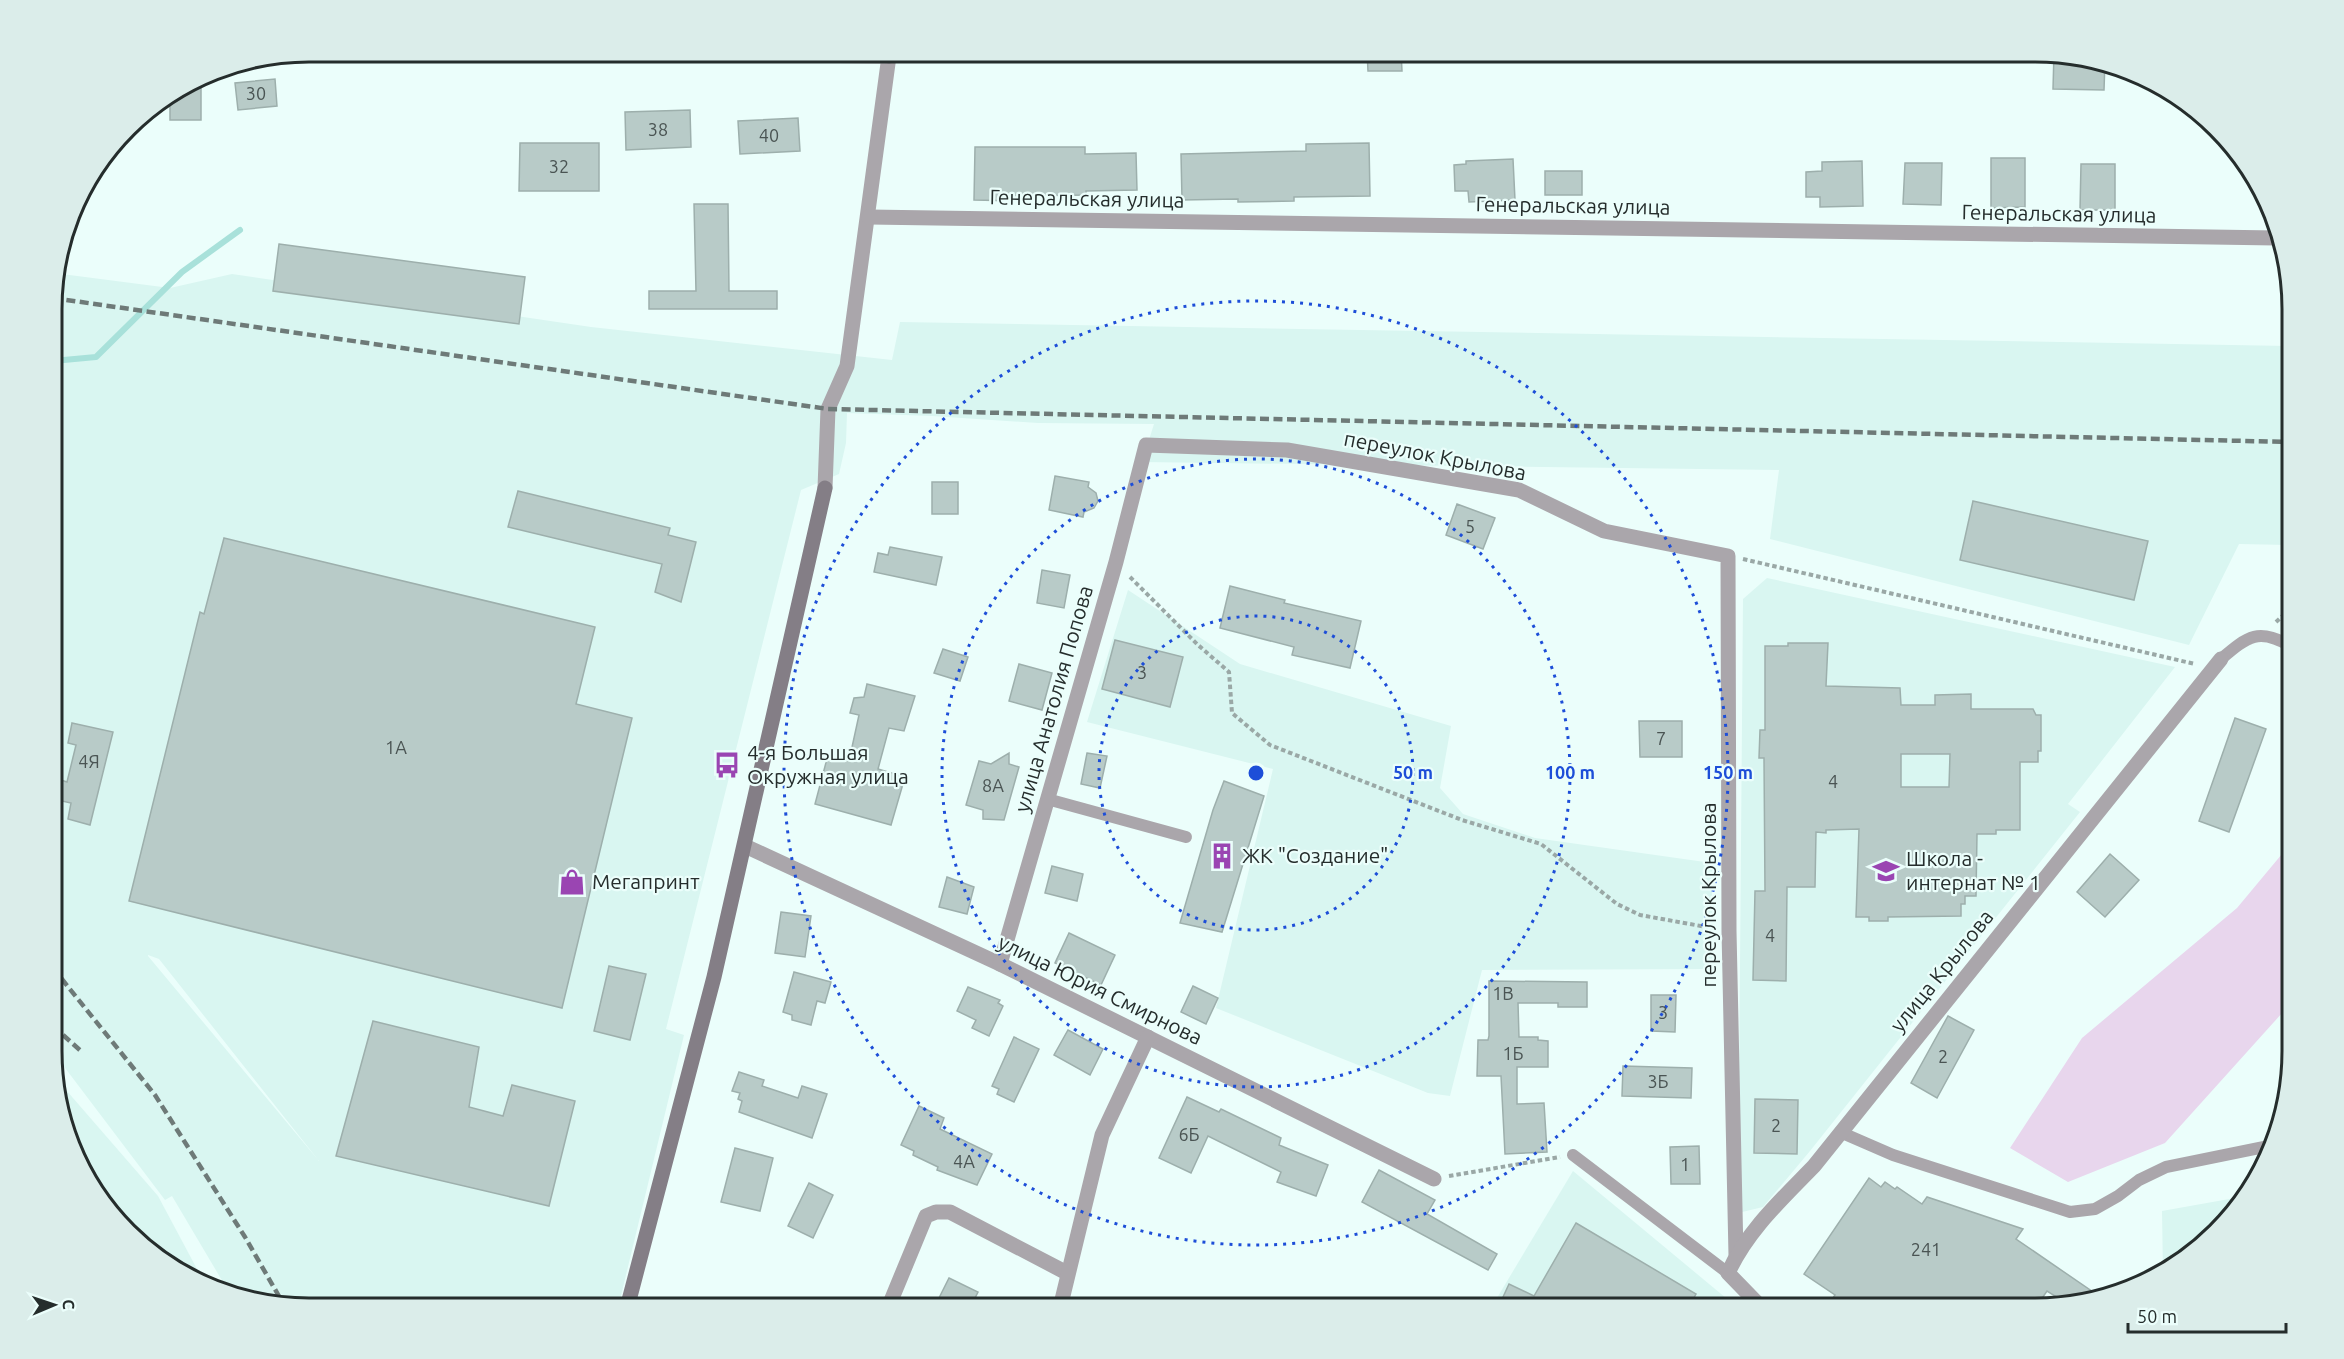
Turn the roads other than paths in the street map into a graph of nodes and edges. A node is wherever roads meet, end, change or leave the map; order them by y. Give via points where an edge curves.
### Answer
1 (888, 62) edge
2 (869, 217) junction
3 (2272, 238) edge
4 (1146, 445) joint
5 (2282, 643) edge
6 (2218, 664) joint
7 (1047, 799) junction
8 (1186, 837) dead end
9 (745, 846) junction
10 (1000, 964) junction
11 (1148, 1037) junction
12 (1840, 1132) junction
13 (2263, 1147) edge
14 (1573, 1155) road end
15 (1434, 1179) road end
16 (1736, 1255) junction
17 (1067, 1273) junction
18 (1728, 1274) junction
19 (630, 1298) edge
20 (892, 1298) edge
21 (1062, 1298) edge
22 (1751, 1298) edge

1 - 2 street
2 - 3 street, Генеральская улица
2 - 9 street via 847,366 828,409 825,488
4 - 7 street, улица Анатолия Попова
4 - 16 street, переулок Крылова via 1287,450 1519,490 1604,531 1728,556 1729,931
5 - 6 lane via 2261,634 2246,638
6 - 12 street, улица Крылова
7 - 8 lane
7 - 10 street, улица Анатолия Попова
9 - 10 street, улица Юрия Смирнова
9 - 19 street
10 - 11 street, улица Юрия Смирнова
11 - 15 street, улица Юрия Смирнова
11 - 17 street via 1102,1136
12 - 13 lane via 1893,1155 2070,1212 2095,1209 2166,1167
12 - 16 street, улица Крылова via 1814,1166 1754,1229
14 - 18 lane
16 - 18 street, улица Крылова
17 - 20 street via 950,1212 936,1212 926,1216
17 - 21 street
18 - 22 street

